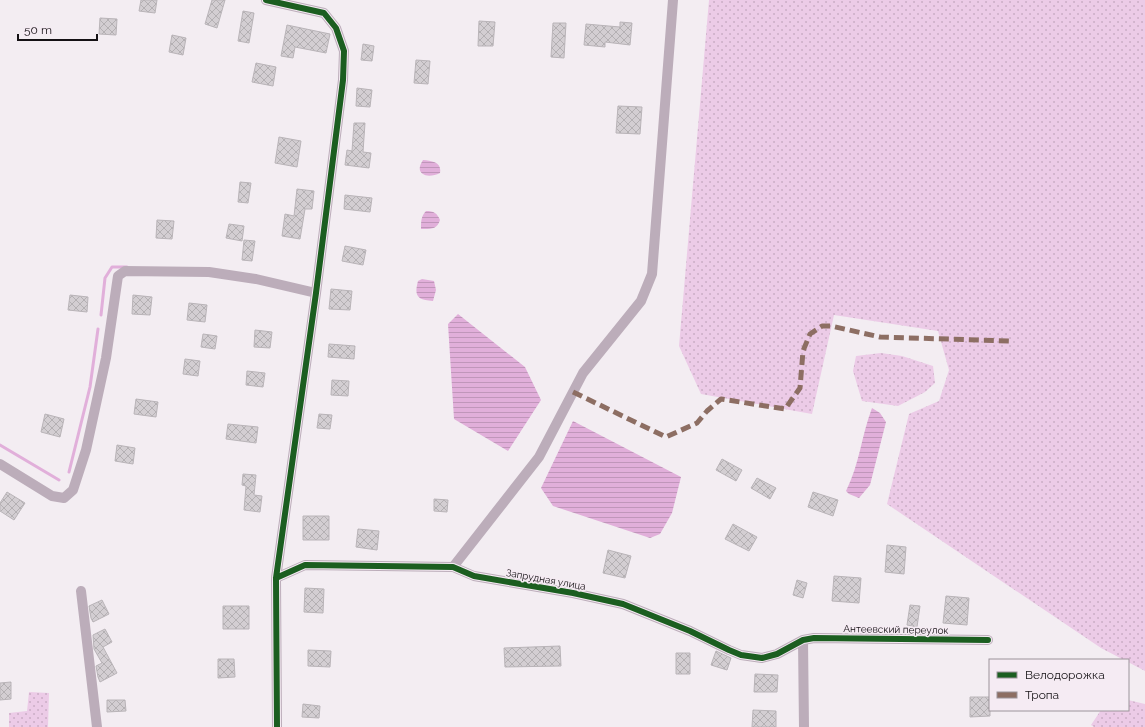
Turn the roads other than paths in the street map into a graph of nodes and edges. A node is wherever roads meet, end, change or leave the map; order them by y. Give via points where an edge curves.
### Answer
1 (266, 0) edge
2 (673, 0) edge
3 (316, 293) junction
4 (0, 464) edge
5 (453, 566) junction
6 (276, 578) junction
7 (81, 591) dead end
8 (803, 640) junction
9 (988, 640) dead end
10 (97, 727) edge
11 (277, 727) edge
12 (804, 727) edge

1 - 3 street via 324,13 336,28 344,51 343,80
2 - 5 street via 652,274 641,301 582,373 539,457
3 - 4 street via 256,279 209,272 125,271 118,276 106,358 86,450 73,490 64,498 52,496
3 - 6 street
5 - 6 street, Запрудная улица via 305,565
5 - 8 street, Запрудная улица via 474,576 623,604 690,630 742,655 762,658 777,654
6 - 11 street
7 - 10 street
8 - 9 street, Антеевский переулок
8 - 12 street

